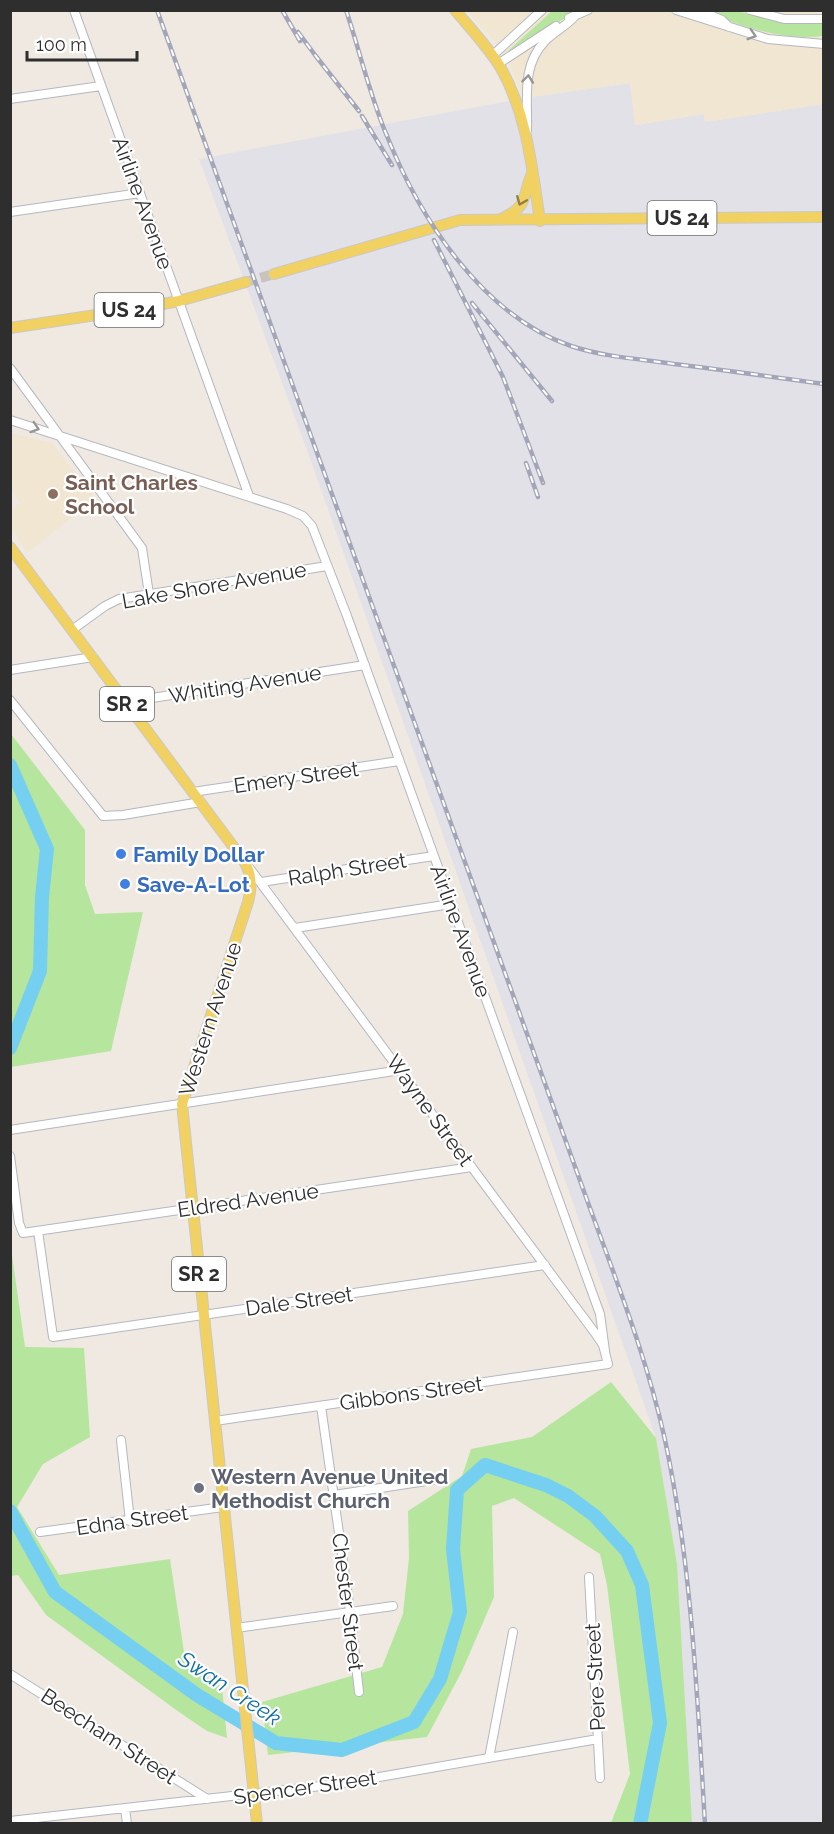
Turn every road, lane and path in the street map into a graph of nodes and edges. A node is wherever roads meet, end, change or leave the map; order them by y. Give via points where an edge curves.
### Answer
1 (74, 10) edge
2 (455, 10) edge
3 (542, 10) edge
4 (588, 10) edge
5 (676, 10) edge
6 (698, 10) edge
7 (750, 10) edge
8 (574, 17) junction
9 (824, 19) edge
10 (730, 27) junction
11 (824, 39) edge
12 (806, 43) junction
13 (824, 44) edge
14 (495, 60) junction
15 (101, 86) junction
16 (10, 99) edge
17 (527, 137) junction
18 (532, 173) junction
19 (140, 193) junction
20 (10, 213) edge
21 (824, 217) edge
22 (500, 220) junction
23 (540, 221) junction
24 (274, 274) tunnel mouth
25 (246, 282) tunnel mouth
26 (178, 301) junction
27 (10, 328) edge
28 (10, 368) edge
29 (10, 420) edge
30 (60, 436) junction
31 (249, 496) junction
32 (10, 547) edge
33 (327, 566) junction
34 (148, 594) junction
35 (72, 630) junction
36 (93, 657) junction
37 (365, 665) junction
38 (10, 670) edge
39 (10, 699) edge
40 (126, 702) junction
41 (399, 761) junction
42 (193, 792) junction
43 (201, 802) junction
44 (434, 856) junction
45 (244, 861) junction
46 (261, 882) junction
47 (451, 904) junction
48 (295, 928) junction
49 (401, 1070) junction
50 (182, 1104) junction
51 (10, 1130) edge
52 (10, 1156) edge
53 (472, 1167) junction
54 (192, 1208) junction
55 (38, 1231) junction
56 (545, 1265) junction
57 (204, 1315) junction
58 (605, 1351) junction
59 (608, 1364) joint
60 (321, 1406) junction
61 (215, 1421) junction
62 (121, 1440) dead end
63 (433, 1480) dead end
64 (334, 1494) junction
65 (223, 1507) junction
66 (130, 1521) junction
67 (40, 1532) dead end
68 (589, 1577) dead end
69 (393, 1606) dead end
70 (350, 1611) junction
71 (236, 1628) junction
72 (513, 1632) dead end
73 (10, 1674) edge
74 (359, 1692) dead end
75 (598, 1739) junction
76 (489, 1758) junction
77 (600, 1778) dead end
78 (254, 1794) junction
79 (207, 1799) junction
80 (125, 1808) junction
81 (10, 1821) edge
82 (127, 1824) edge
83 (257, 1824) edge

1 - 15 street, Airline Avenue
2 - 14 main road
3 - 14 street
4 - 8 street
5 - 10 street
6 - 10 street
7 - 9 street via 784,19
8 - 14 street
17 -> 8 street via 526,88 531,63 544,43
10 -> 12 street via 768,39
11 - 12 street
12 - 13 street
14 - 17 main road via 518,106
15 - 16 street
15 - 19 street, Airline Avenue
17 - 18 main road
18 -> 22 main road via 522,205
18 - 23 main road
19 - 20 street
19 - 26 street, Airline Avenue
21 - 23 main road, US 24
22 - 23 main road, US 24
22 - 24 main road, US 24 via 460,220
25 - 26 main road, US 24
26 - 27 main road, US 24
26 - 31 street, Airline Avenue
28 - 30 street
29 -> 30 street
30 - 31 street
30 - 34 street via 142,548
31 - 33 street, Airline Avenue via 303,516 312,526
32 - 35 main road, SR 2
33 - 34 street, Lake Shore Avenue
33 - 37 street, Airline Avenue
34 - 35 street, Lake Shore Avenue via 105,606
35 - 36 main road, SR 2
36 - 38 street
36 - 40 main road, SR 2
37 - 40 street, Whiting Avenue
37 - 41 street, Airline Avenue
39 - 43 street via 103,816
40 - 42 main road, SR 2
41 - 42 street, Emery Street
41 - 44 street, Airline Avenue
42 - 43 main road, SR 2
43 - 45 main road, SR 2
44 - 46 street, Ralph Street
44 - 47 street, Airline Avenue
45 - 46 street, Wayne Street
45 - 50 main road, Western Avenue / SR 2 via 250,875 249,896
46 - 48 street, Wayne Street
47 - 48 street
47 - 58 street, Airline Avenue via 600,1314
48 - 49 street, Wayne Street
49 - 50 street
49 - 53 street, Wayne Street
50 - 51 street
50 - 54 main road, Western Avenue / SR 2
52 - 55 street, Eldred Avenue via 19,1224 23,1233
53 - 54 street, Eldred Avenue
53 - 56 street, Wayne Street
54 - 55 street, Eldred Avenue
54 - 57 main road, Western Avenue / SR 2
55 - 57 street, Dale Street via 53,1337
56 - 57 street, Dale Street
56 - 58 street, Wayne Street
57 - 61 main road, Western Avenue / SR 2
58 - 59 street, Wayne Street
59 - 60 street, Gibbons Street
60 - 61 street, Gibbons Street
60 - 64 street, Chester Street
61 - 65 main road, Western Avenue / SR 2
62 - 66 street
63 - 64 street
64 - 70 street, Chester Street
65 - 66 street, Edna Street
65 - 71 main road, Western Avenue / SR 2
66 - 67 street, Edna Street
68 - 75 street, Pere Street
69 - 70 street
70 - 71 street
70 - 74 street, Chester Street
71 - 78 main road, Western Avenue / SR 2
72 - 76 street
73 - 79 street, Beecham Street
75 - 76 street, Spencer Street
75 - 77 street, Pere Street
76 - 78 street, Spencer Street
78 - 79 street, Spencer Street
78 - 83 main road, Western Avenue / SR 2
79 - 80 street, Spencer Street
80 - 81 street, Spencer Street
80 - 82 street

